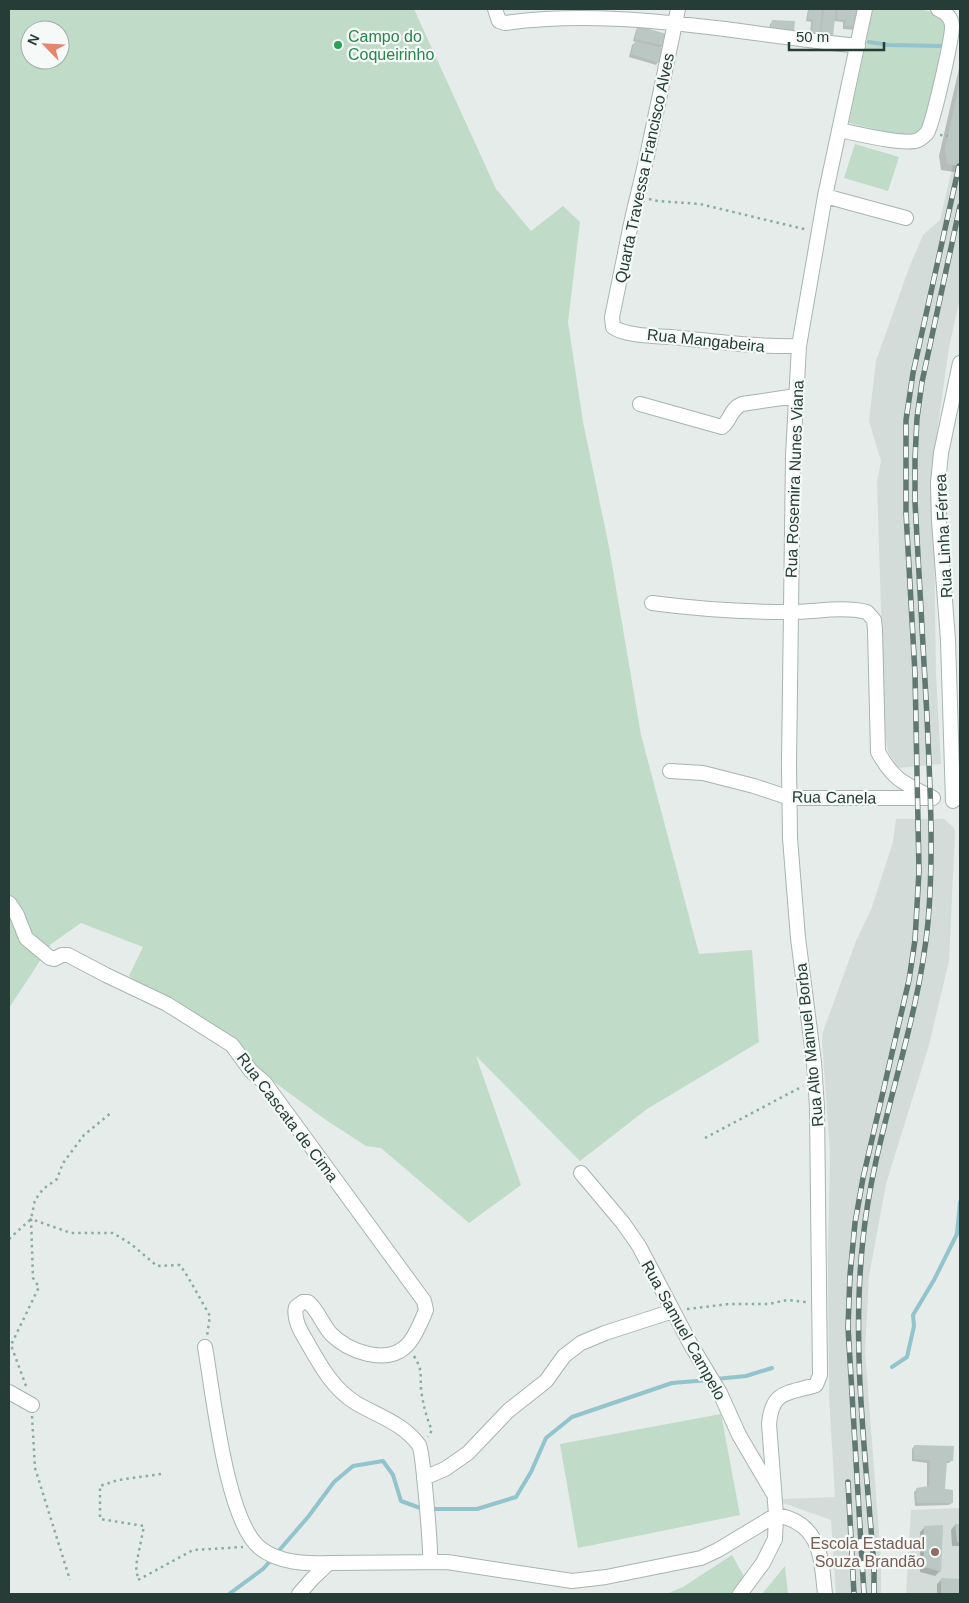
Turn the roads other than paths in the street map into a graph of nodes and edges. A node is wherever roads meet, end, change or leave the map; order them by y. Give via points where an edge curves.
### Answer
1 (678, 9) edge
2 (865, 9) edge
3 (938, 9) edge
4 (497, 15) edge
5 (675, 23) junction
6 (858, 46) junction
7 (839, 130) junction
8 (826, 196) junction
9 (906, 218) dead end
10 (613, 327) joint
11 (799, 346) junction
12 (960, 363) edge
13 (796, 396) junction
14 (640, 404) dead end
15 (652, 603) dead end
16 (791, 612) junction
17 (789, 764) joint
18 (670, 771) dead end
19 (790, 798) junction
20 (933, 798) junction
21 (957, 802) edge
22 (9, 904) edge
23 (581, 1173) dead end
24 (674, 1311) junction
25 (205, 1347) road end
26 (9, 1392) edge
27 (32, 1405) road end
28 (424, 1478) junction
29 (774, 1496) junction
30 (776, 1515) junction
31 (430, 1562) junction
32 (329, 1563) junction
33 (299, 1594) edge
34 (740, 1594) edge
35 (825, 1594) edge

1 - 5 street, Quarta Travessa Francisco Alves
2 - 6 street, Rua Rosemira Nunes Viana
3 - 7 street via 950,18 952,26 927,133 918,140 907,142
4 - 5 street via 505,23 548,18
5 - 6 street
5 - 10 street, Quarta Travessa Francisco Alves via 612,317
6 - 7 street, Rua Rosemira Nunes Viana
7 - 8 street, Rua Rosemira Nunes Viana
8 - 9 street
8 - 11 street, Rua Rosemira Nunes Viana
10 - 11 street, Rua Mangabeira via 630,333 725,343
11 - 13 street, Rua Rosemira Nunes Viana
12 - 21 street, Rua Linha Férrea via 940,453 938,483
13 - 14 street via 742,404 736,407 722,428
13 - 16 street, Rua Rosemira Nunes Viana
15 - 16 street
16 - 17 street, Rua Rosemira Nunes Viana
16 - 20 street via 854,609 871,615 875,629 878,752 887,769 902,782
17 - 19 street, Rua Alto Manuel Borba
18 - 19 street, Rua Canela via 703,773
19 - 20 street, Rua Canela
19 - 29 street, Rua Alto Manuel Borba via 793,883 815,1079 819,1167 820,1375 816,1385 779,1397 770,1409
20 - 21 street
22 - 28 street, Rua Cascata de Cima via 26,938 50,958 62,954 79,959 167,1004 232,1045 251,1071 264,1082 424,1301 426,1310 408,1346 388,1355 372,1354 339,1340 308,1302 296,1307 295,1314 306,1340 336,1387 355,1402 404,1430 420,1447
23 - 24 street, Rua Samuel Campelo via 639,1246
24 - 28 street via 581,1343 564,1356 540,1386 508,1411 468,1453 446,1469
24 - 29 street, Rua Samuel Campelo
25 - 32 street via 224,1464 240,1518 262,1550 305,1564
26 - 27 street
28 - 31 street
29 - 30 street
30 - 31 street via 701,1558 606,1577 572,1581
30 - 34 street via 772,1546
30 - 35 street via 803,1526 816,1541
31 - 32 street
32 - 33 street

